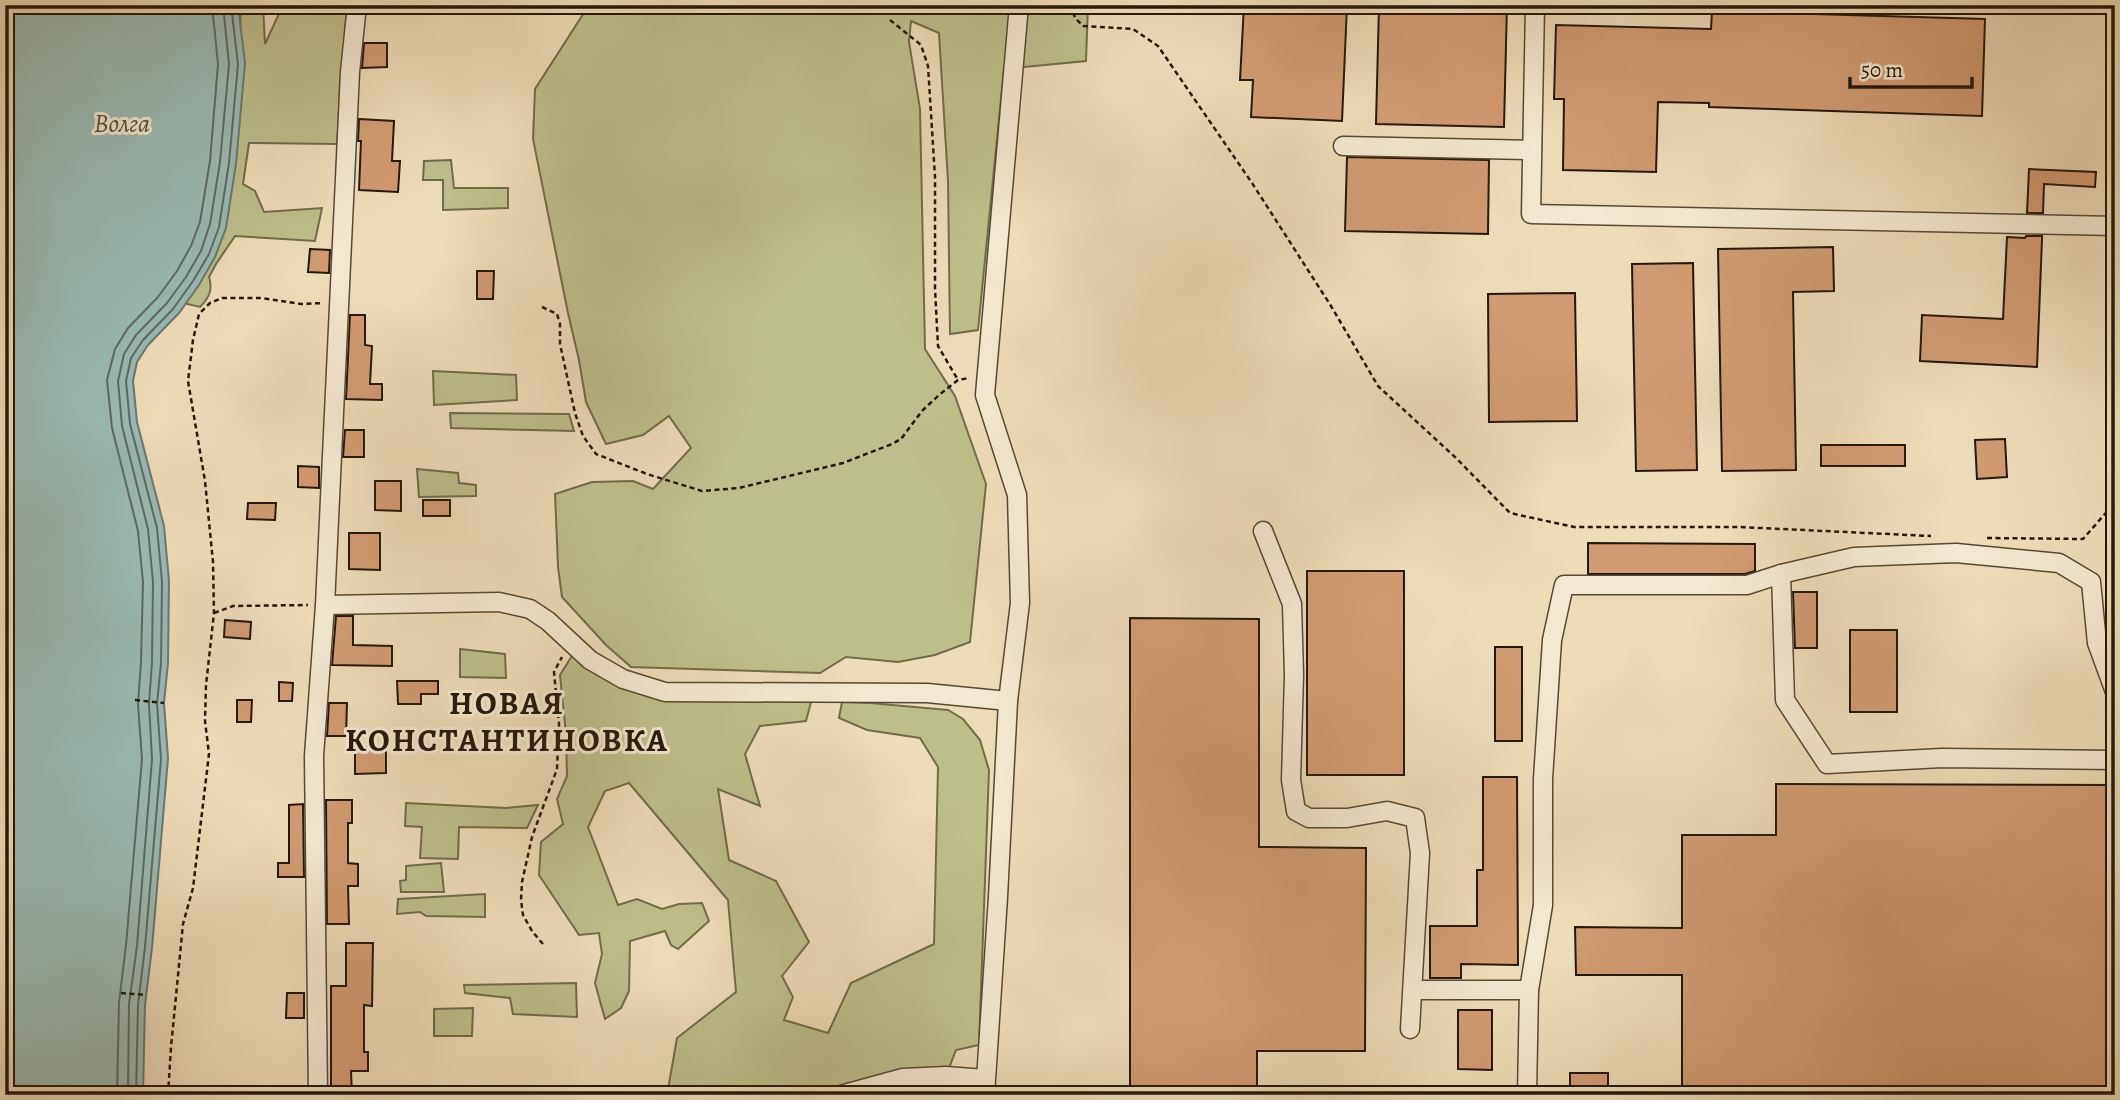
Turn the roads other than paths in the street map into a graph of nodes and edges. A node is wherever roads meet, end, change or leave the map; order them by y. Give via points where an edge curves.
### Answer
1 (357, 5) edge
2 (1019, 5) edge
3 (1535, 5) edge
4 (1343, 146) dead end
5 (1532, 150) junction
6 (2115, 226) edge
7 (1263, 531) dead end
8 (1781, 574) junction
9 (325, 605) junction
10 (2115, 692) edge
11 (1008, 701) junction
12 (2115, 760) edge
13 (1413, 990) junction
14 (1529, 990) junction
15 (1409, 1030) dead end
16 (985, 1087) edge
17 (318, 1095) edge
18 (841, 1095) edge
19 (1527, 1095) edge

1 - 9 street
2 - 11 street via 985,395 1017,495 1020,603
3 - 5 street
4 - 5 street
5 - 6 street via 1531,214
7 - 13 street via 1292,604 1291,780 1296,811 1309,818 1387,811 1415,818 1420,853
8 - 10 street via 1867,556 1956,554 2059,563 2091,582 2097,643
8 - 12 street via 1785,699 1827,764 1942,758
8 - 14 street via 1747,585 1564,585 1552,640 1543,779 1543,905
9 - 11 street via 499,602 530,609 590,660 623,679 665,692 928,693
9 - 17 street via 314,755
11 - 16 street
13 - 14 street
13 - 15 street
14 - 19 street
16 - 18 street via 946,1076 903,1078

